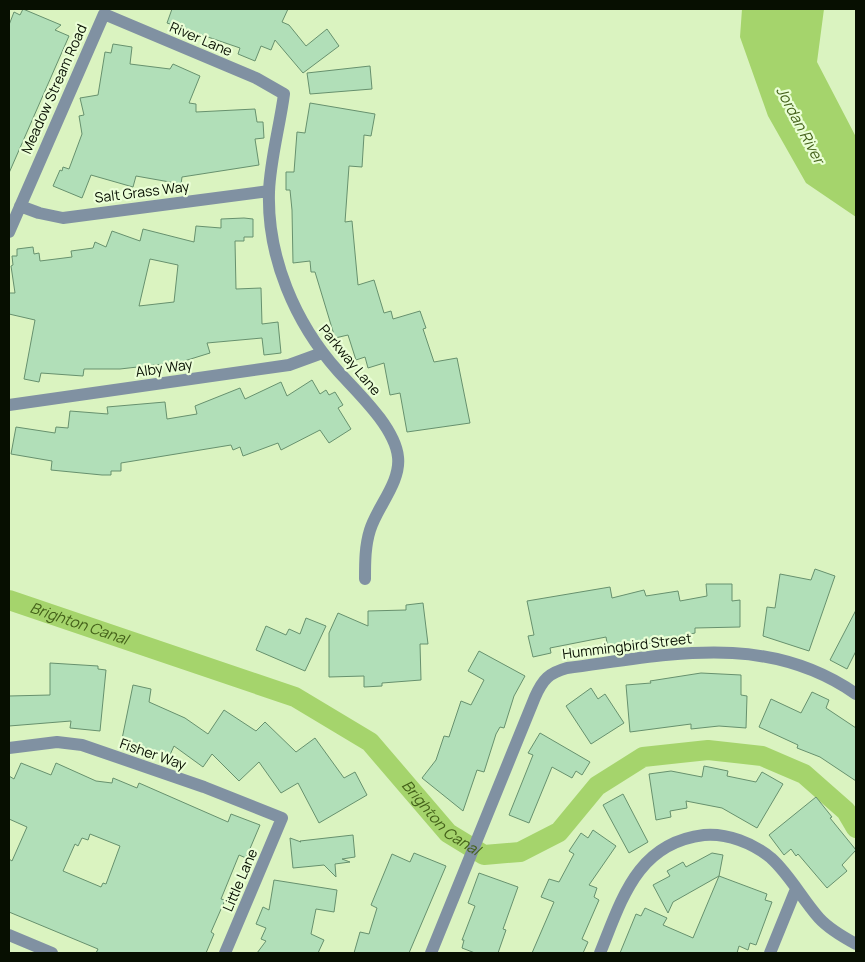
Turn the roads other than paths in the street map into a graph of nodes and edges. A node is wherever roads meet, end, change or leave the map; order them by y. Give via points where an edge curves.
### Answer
1 (104, 14) joint
2 (284, 94) joint
3 (269, 191) junction
4 (20, 206) junction
5 (9, 232) edge
6 (322, 354) junction
7 (9, 405) edge
8 (365, 579) dead end
9 (856, 694) edge
10 (9, 748) edge
11 (282, 818) joint
12 (796, 889) junction
13 (9, 935) edge
14 (856, 944) edge
15 (52, 953) edge
16 (225, 953) edge
17 (431, 953) edge
18 (600, 953) edge
19 (770, 953) edge

1 - 2 street, River Lane via 256,78
1 - 4 street, Meadow Stream Road
2 - 3 street, Parkway Lane
3 - 4 street, Salt Grass Way via 63,218
3 - 6 street, Parkway Lane via 273,239 282,274 306,331
4 - 5 street, Meadow Stream Road
6 - 7 street, Alby Way via 289,365
6 - 8 street, Parkway Lane via 381,420 399,458 396,475 370,530 365,554
9 - 17 street, Hummingbird Street via 832,679 790,663 749,653 721,651 686,652 567,668 546,676 534,697
10 - 11 street, Fisher Way via 57,742 82,745
11 - 16 street, Little Lane
12 - 14 street via 820,919
12 - 18 street via 770,857 752,845 731,837 712,835 681,839 664,846 636,876
12 - 19 street
13 - 15 street

